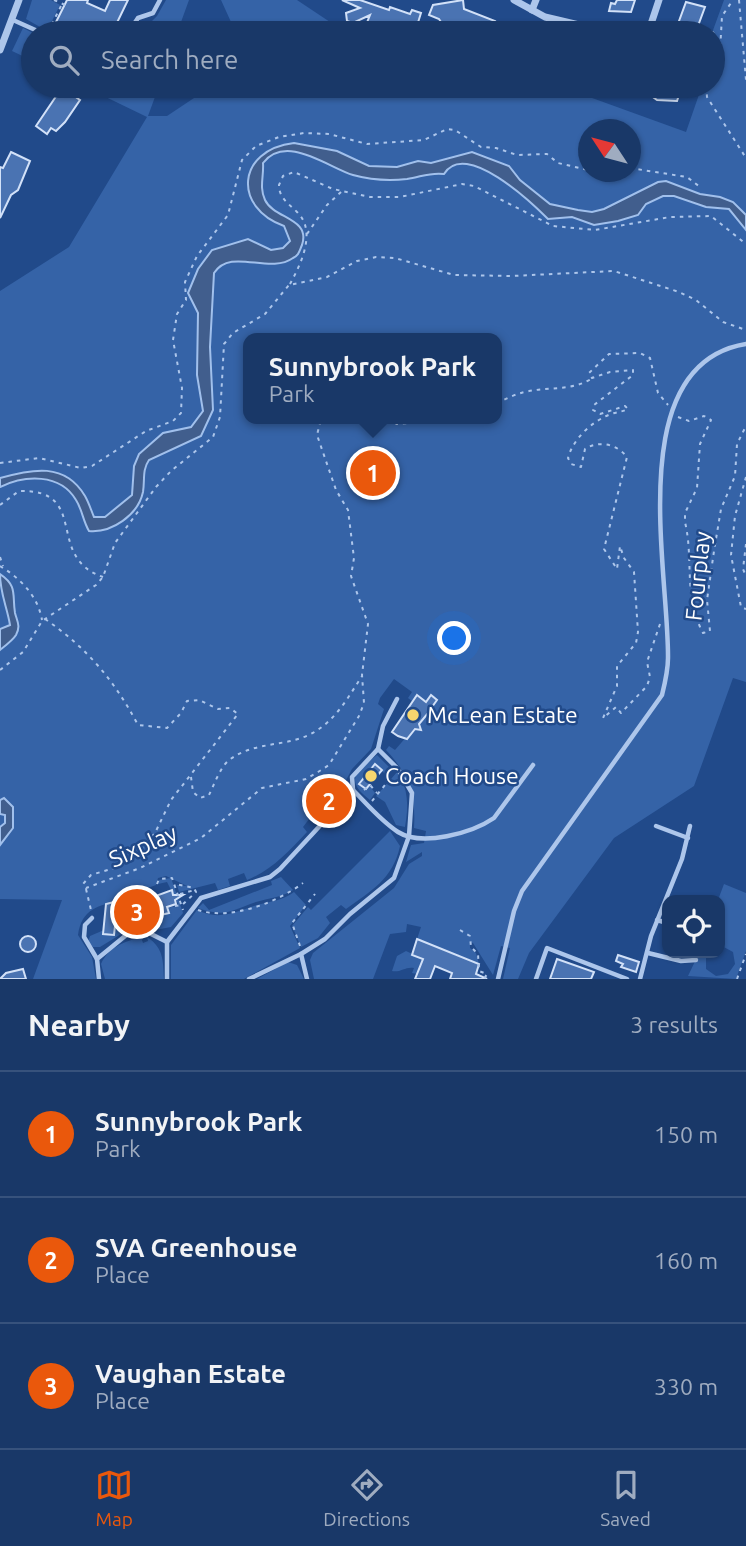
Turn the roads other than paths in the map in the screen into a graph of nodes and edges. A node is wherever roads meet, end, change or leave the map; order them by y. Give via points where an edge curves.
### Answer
1 (19, 0) edge
2 (160, 0) edge
3 (514, 0) edge
4 (536, 0) edge
5 (659, 0) edge
6 (532, 10) junction
7 (13, 20) junction
8 (136, 21) edge
9 (562, 21) edge
10 (652, 21) edge
11 (21, 24) edge
12 (0, 50) edge
13 (746, 344) edge
14 (397, 699) dead end
15 (378, 749) junction
16 (533, 765) dead end
17 (353, 790) junction
18 (656, 825) dead end
19 (691, 826) dead end
20 (409, 836) junction
21 (688, 838) junction
22 (92, 918) road end
23 (657, 920) junction
24 (662, 922) edge
25 (167, 942) junction
26 (648, 953) junction
27 (301, 954) junction
28 (97, 958) junction
29 (696, 960) dead end
30 (99, 979) edge
31 (167, 979) edge
32 (249, 979) edge
33 (307, 979) edge
34 (498, 979) edge
35 (536, 979) edge
36 (627, 979) edge
37 (640, 979) edge

1 - 7 street
2 - 8 lane via 153,13
3 - 6 street
4 - 6 street
5 - 10 street
6 - 9 street
7 - 11 lane
7 - 12 street
13 - 34 lane via 713,352 703,360 673,411 665,446 659,526 668,660 662,695 522,891
14 - 15 lane
15 - 17 lane via 352,777
15 - 20 lane via 398,769 412,793
16 - 20 lane via 501,810 485,824 436,838
17 - 20 lane
17 - 25 lane via 270,877 210,894
18 - 21 lane
19 - 21 lane
20 - 27 lane via 394,878 325,939
21 - 23 lane
22 - 28 lane via 85,925 84,937
23 - 24 lane
23 - 26 lane
25 - 28 lane via 141,929 130,932
25 - 31 lane
26 - 29 lane
26 - 37 lane
27 - 32 lane
27 - 33 lane
28 - 30 lane
35 - 36 lane via 547,948

